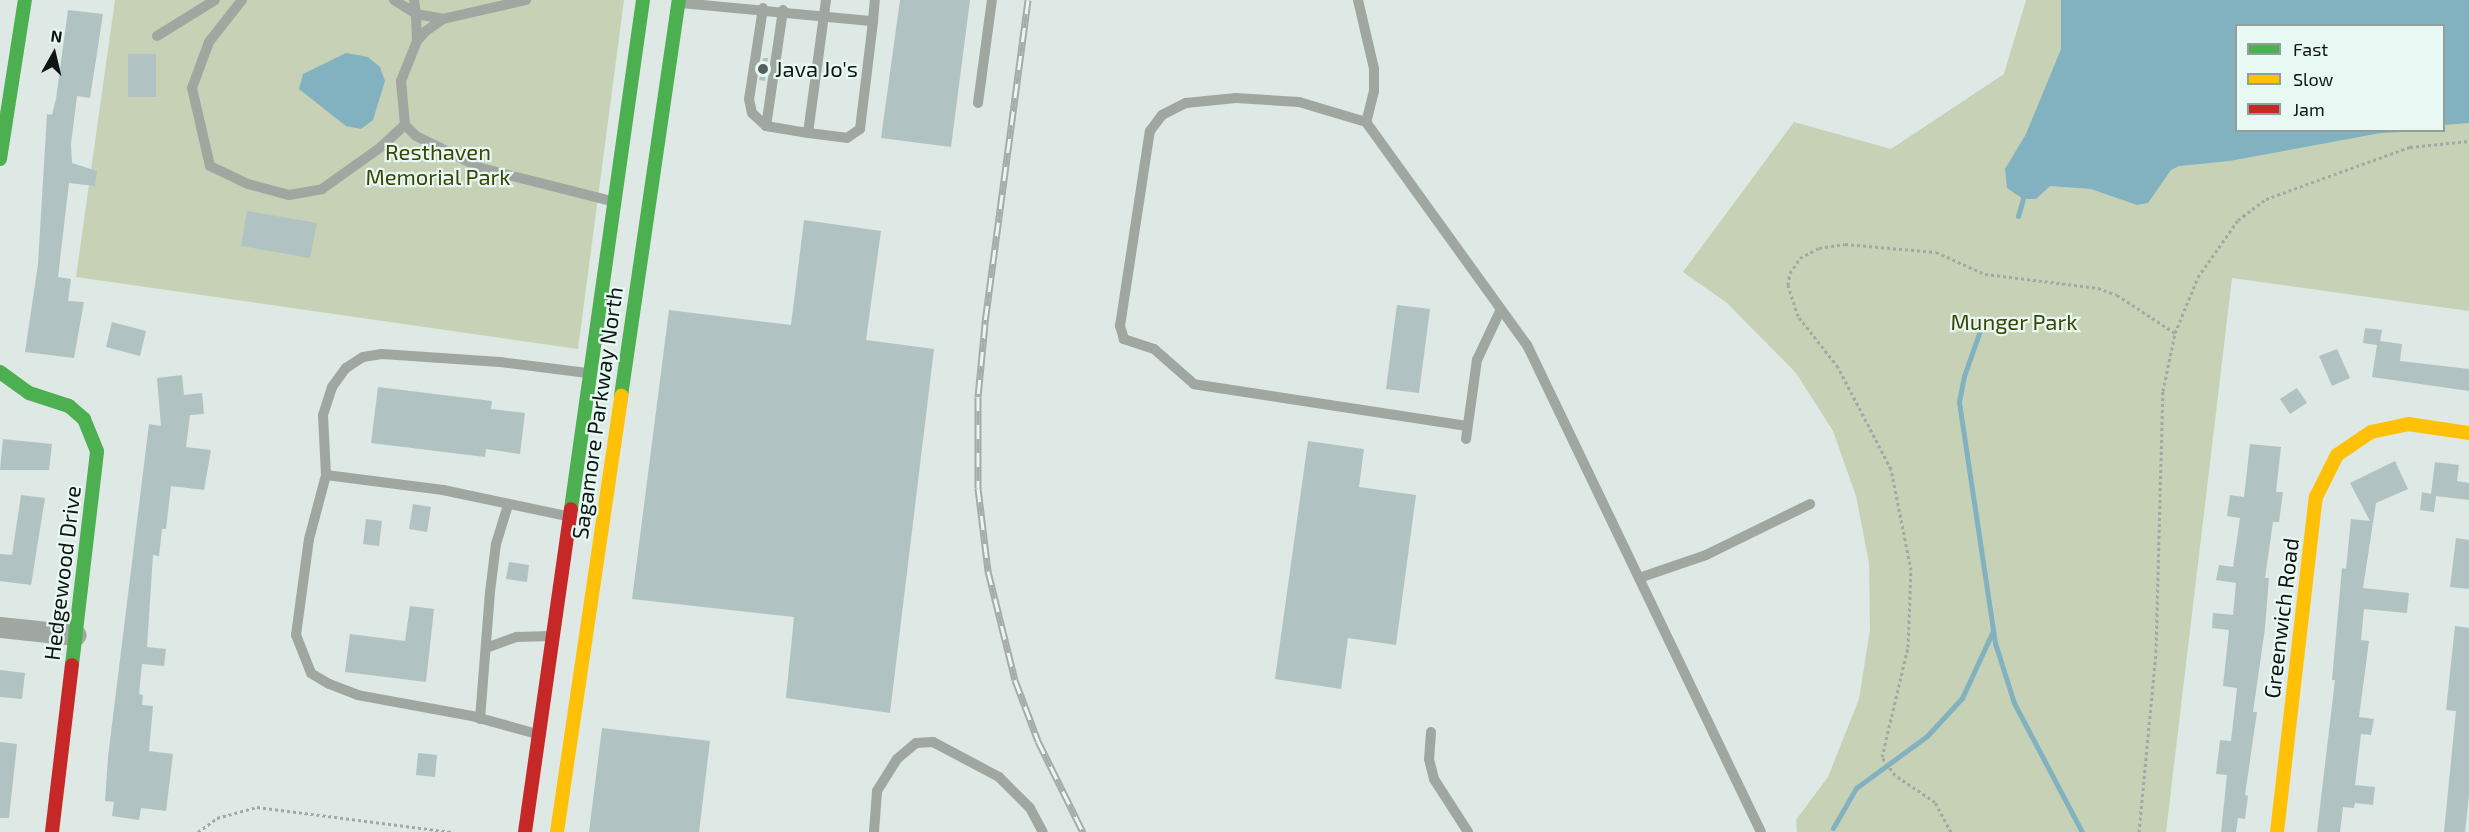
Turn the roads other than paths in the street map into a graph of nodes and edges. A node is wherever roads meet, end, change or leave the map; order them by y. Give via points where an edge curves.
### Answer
1 (25, 0) edge
2 (215, 0) edge
3 (242, 0) edge
4 (394, 0) edge
5 (414, 0) edge
6 (526, 0) edge
7 (643, 0) edge
8 (663, 0) edge
9 (826, 0) edge
10 (875, 0) edge
11 (992, 0) edge
12 (1358, 0) edge
13 (679, 1) edge
14 (503, 2) edge
15 (763, 8) junction
16 (783, 10) junction
17 (417, 14) junction
18 (824, 14) junction
19 (443, 19) junction
20 (873, 21) junction
21 (157, 36) dead end
22 (417, 41) junction
23 (978, 103) dead end
24 (1366, 122) junction
25 (405, 124) junction
26 (766, 126) junction
27 (808, 133) junction
28 (0, 159) edge
29 (614, 201) junction
30 (1501, 309) junction
31 (0, 372) edge
32 (590, 373) junction
33 (1467, 426) junction
34 (2469, 433) edge
35 (1466, 439) dead end
36 (326, 475) junction
37 (508, 504) junction
38 (1810, 504) dead end
39 (569, 516) junction
40 (1639, 578) junction
41 (0, 627) edge
42 (76, 636) junction
43 (553, 636) junction
44 (486, 648) junction
45 (480, 719) junction
46 (1431, 732) dead end
47 (538, 735) junction
48 (52, 832) edge
49 (525, 832) edge
50 (557, 832) edge
51 (874, 832) edge
52 (1042, 832) edge
53 (1467, 832) edge
54 (1761, 832) edge
55 (2277, 832) edge

1 - 28 main road
2 - 21 lane
3 - 25 lane via 209,42 192,88 210,166 248,184 290,195 322,189 381,147
4 - 17 lane
5 - 17 lane
6 - 14 lane
7 - 29 main road, Sagamore Parkway North
8 - 13 lane
9 - 18 lane
10 - 20 lane
11 - 23 lane
12 - 24 lane via 1374,69 1374,91
13 - 15 lane
13 - 50 main road, Sagamore Parkway North
14 - 19 lane
15 - 16 lane
15 - 26 lane via 750,99 752,113
16 - 18 lane
16 - 26 lane
17 - 19 lane
17 - 22 lane
18 - 20 lane
18 - 27 lane
19 - 22 lane
20 - 27 lane via 860,129 847,138
22 - 25 lane via 401,81
24 - 30 lane
24 - 33 lane via 1299,102 1236,99 1186,103 1162,115 1150,131 1120,326 1124,339 1154,350 1194,384
25 - 29 lane via 416,136 481,168
26 - 27 lane
29 - 32 main road, Sagamore Parkway North
30 - 33 lane via 1477,360
30 - 40 lane via 1527,345
31 - 42 main road, Hedgewood Drive via 30,393 69,406 84,419 97,452
32 - 36 lane via 500,362 382,354 363,357 346,368 332,387 323,415
32 - 39 main road, Sagamore Parkway North
33 - 35 lane
34 - 55 main road, Greenwich Road via 2408,424 2371,432 2337,455 2316,497
36 - 37 lane via 442,490
36 - 45 lane via 309,538 298,605 296,635 311,673 358,695
37 - 39 lane
37 - 44 lane via 496,544
38 - 40 lane via 1706,555
39 - 43 main road, Sagamore Parkway North
40 - 54 lane
41 - 42 street
42 - 48 main road, Hedgewood Drive
43 - 44 lane via 517,637
43 - 47 main road, Sagamore Parkway North
44 - 45 lane
45 - 47 lane
46 - 53 lane via 1429,759 1434,779
47 - 49 main road, Sagamore Parkway North
51 - 52 lane via 877,791 892,767 916,743 933,742 999,777 1030,808

